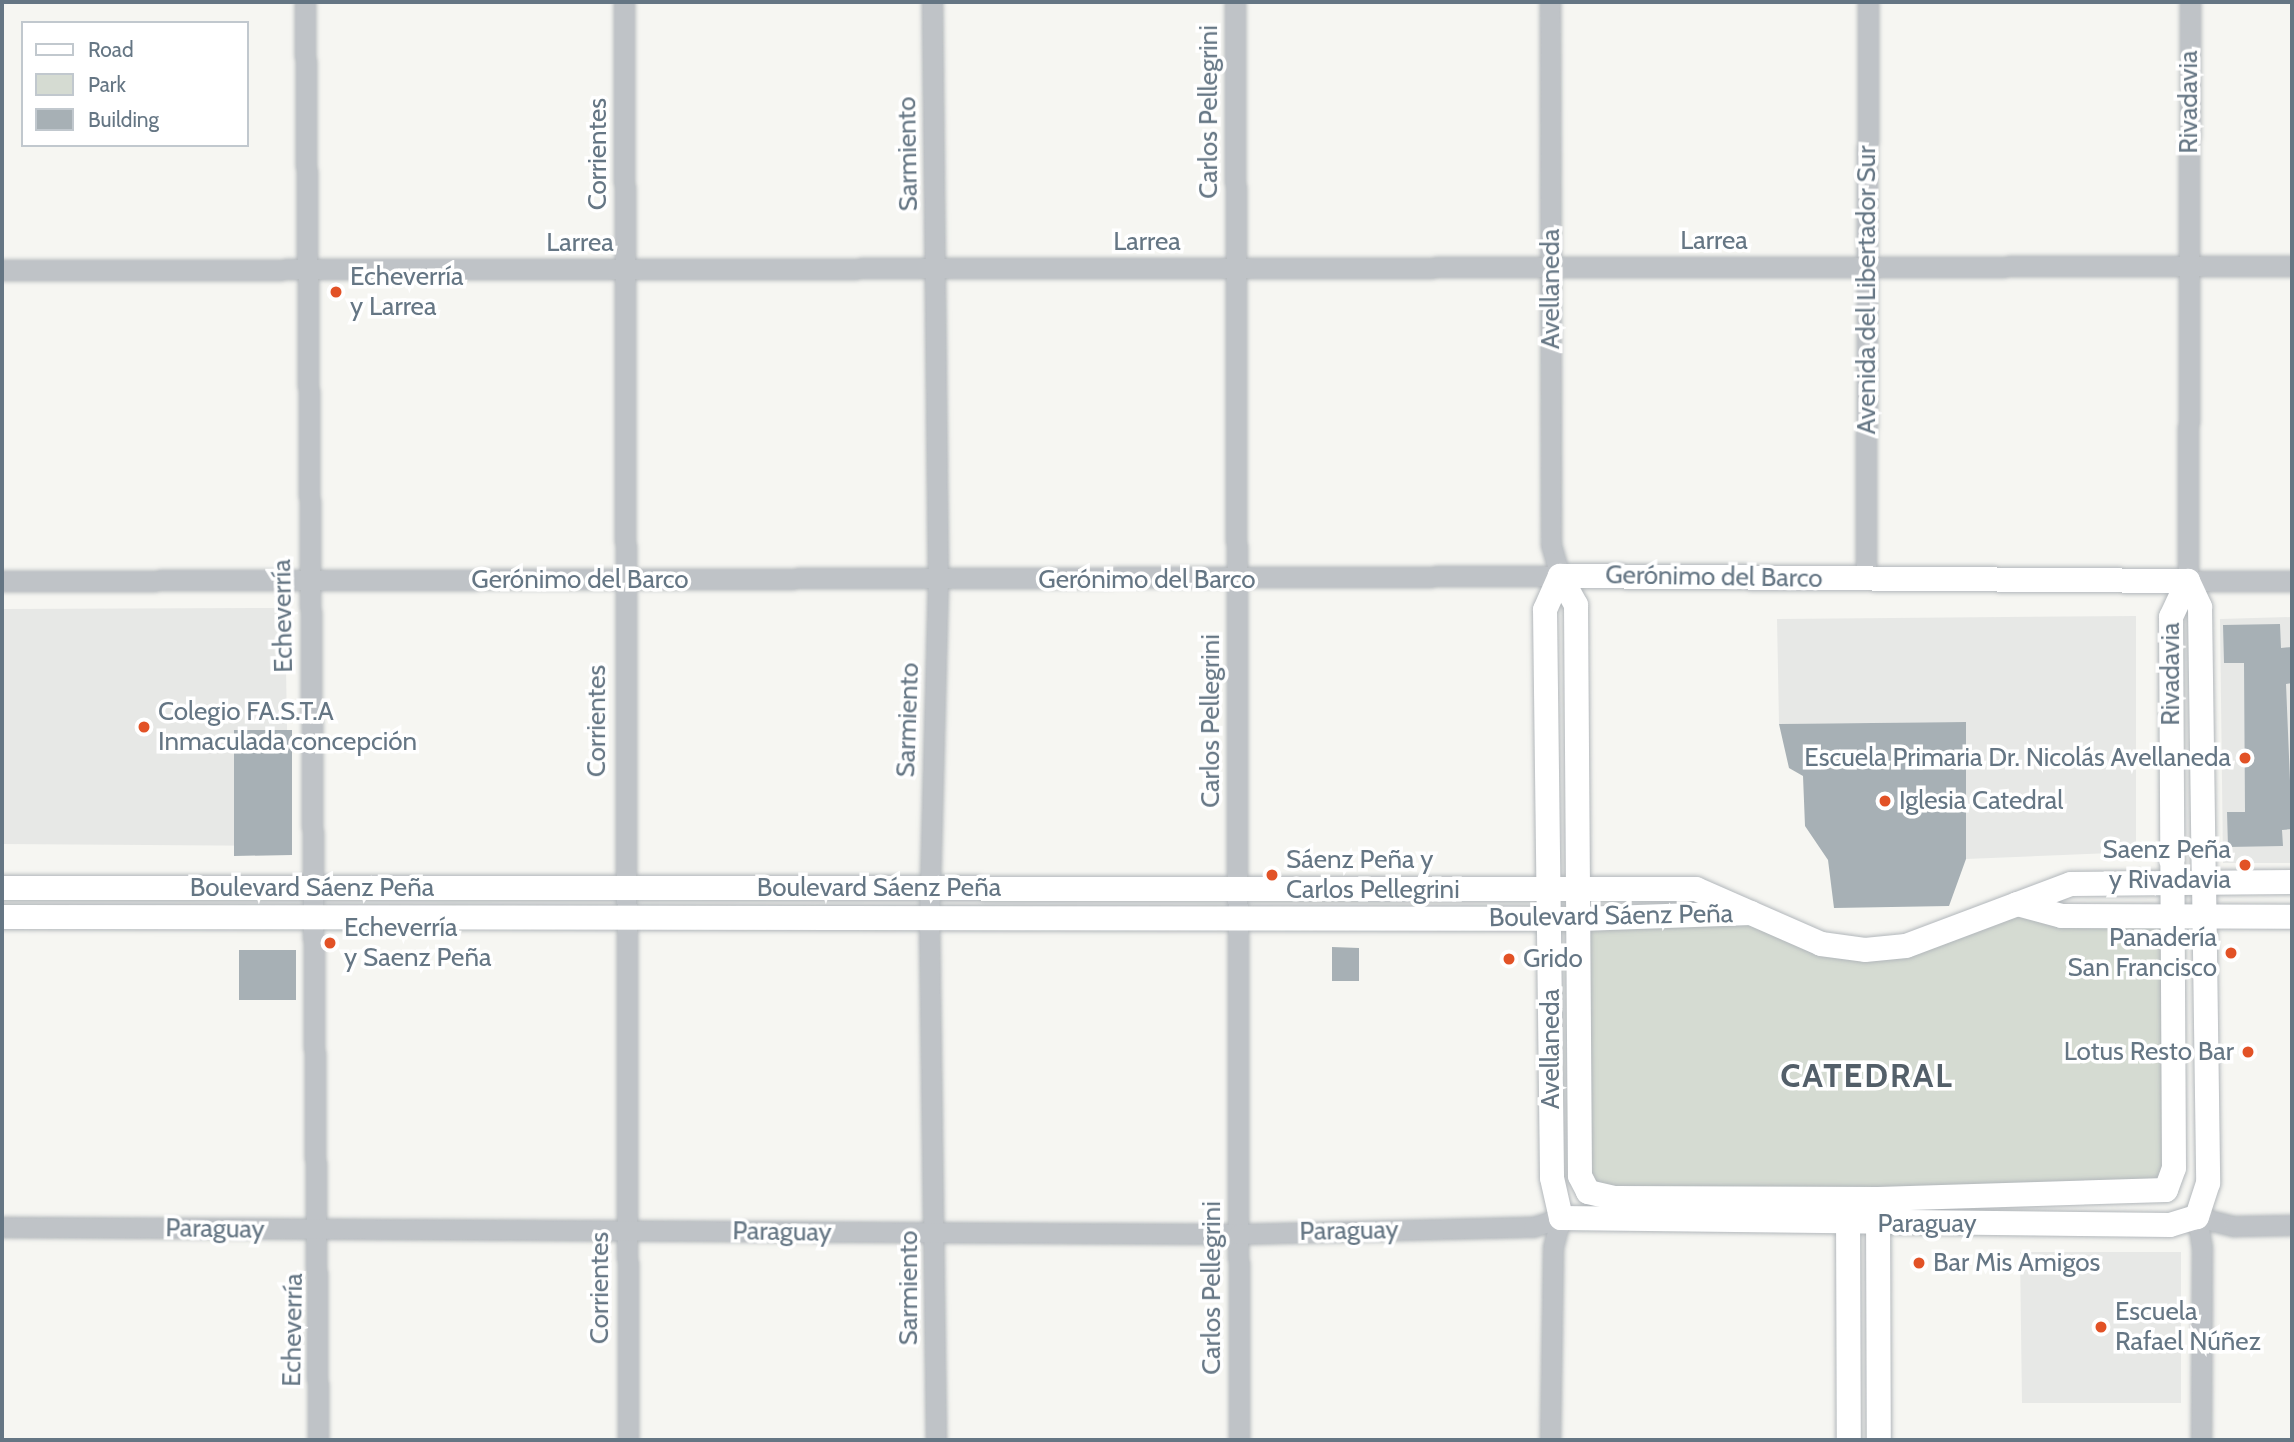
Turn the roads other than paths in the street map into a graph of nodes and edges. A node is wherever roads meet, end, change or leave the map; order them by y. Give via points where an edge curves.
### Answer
1 (305, 2) edge
2 (624, 2) edge
3 (932, 2) edge
4 (1235, 2) edge
5 (1550, 2) edge
6 (1868, 2) edge
7 (2190, 2) edge
8 (1867, 267) junction
9 (2188, 267) junction
10 (2292, 267) edge
11 (1236, 268) junction
12 (1551, 268) junction
13 (625, 269) junction
14 (936, 269) junction
15 (2, 270) edge
16 (305, 270) junction
17 (1560, 576) junction
18 (624, 579) junction
19 (1866, 579) junction
20 (938, 580) junction
21 (1237, 580) junction
22 (2292, 580) edge
23 (2188, 581) junction
24 (2, 582) edge
25 (309, 582) junction
26 (2172, 881) junction
27 (2204, 881) junction
28 (2292, 882) edge
29 (1550, 885) junction
30 (1237, 886) junction
31 (1581, 886) junction
32 (2, 888) edge
33 (313, 888) junction
34 (930, 888) junction
35 (623, 889) junction
36 (2017, 904) junction
37 (1751, 913) junction
38 (2172, 915) junction
39 (2, 917) edge
40 (314, 917) junction
41 (2204, 917) junction
42 (2292, 917) edge
43 (1237, 918) junction
44 (1550, 918) junction
45 (622, 919) junction
46 (929, 919) junction
47 (1581, 919) junction
48 (2166, 1190) junction
49 (1588, 1192) junction
50 (1848, 1198) junction
51 (1878, 1199) junction
52 (2197, 1217) junction
53 (1561, 1218) junction
54 (1848, 1224) junction
55 (1879, 1224) junction
56 (2292, 1225) edge
57 (2, 1227) edge
58 (626, 1229) junction
59 (320, 1230) junction
60 (935, 1234) junction
61 (1238, 1234) junction
62 (318, 1440) edge
63 (628, 1440) edge
64 (936, 1440) edge
65 (1239, 1440) edge
66 (1550, 1440) edge
67 (1849, 1440) edge
68 (1879, 1440) edge
69 (2201, 1440) edge

1 - 16 street, Echeverría
2 - 13 street, Corrientes
3 - 14 street, Sarmiento
4 - 11 street, Carlos Pellegrini
5 - 12 street, Avellaneda
6 - 8 street, Avenida del Libertador Sur
7 - 9 street, Rivadavia
8 - 9 street, Larrea
8 - 12 street, Larrea
8 - 19 street, Avenida del Libertador Sur
9 - 10 street, Larrea
9 - 23 street, Rivadavia
11 - 12 street, Larrea
11 - 14 street, Larrea
11 - 21 street, Carlos Pellegrini
12 - 17 street, Avellaneda via 1551,544
13 - 14 street, Larrea
13 - 16 street, Larrea
13 - 18 street, Corrientes
14 - 20 street, Sarmiento
15 - 16 street, Larrea
16 - 25 street, Echeverría
17 - 19 main road, Gerónimo del Barco
17 - 21 street, Gerónimo del Barco
17 - 29 main road, Avellaneda via 1545,610
17 - 31 main road, Avellaneda via 1576,605
18 - 20 street, Gerónimo del Barco
18 - 25 street, Gerónimo del Barco
18 - 35 street, Corrientes
19 - 23 main road, Gerónimo del Barco
20 - 21 street, Gerónimo del Barco
20 - 34 street, Sarmiento
21 - 30 street, Carlos Pellegrini
22 - 23 street, Gerónimo del Barco
23 - 26 main road, Rivadavia via 2172,605
23 - 27 main road, Rivadavia via 2200,607
24 - 25 street, Gerónimo del Barco
25 - 33 street, Echeverría
26 - 27 main road, Boulevard Sáenz Peña
26 - 36 main road, Boulevard Sáenz Peña via 2071,884
26 - 38 main road, Rivadavia
27 - 28 main road, Boulevard Sáenz Peña
27 - 41 main road, Rivadavia
29 - 30 main road, Boulevard Sáenz Peña
29 - 31 main road, Boulevard Sáenz Peña
29 - 44 main road, Avellaneda
30 - 34 main road, Boulevard Sáenz Peña
30 - 43 street, Carlos Pellegrini
31 - 37 main road, Boulevard Sáenz Peña via 1696,889
31 - 47 main road, Avellaneda
32 - 33 main road, Boulevard Sáenz Peña
33 - 35 main road, Boulevard Sáenz Peña
33 - 40 street, Echeverría
34 - 35 main road, Boulevard Sáenz Peña
34 - 46 street, Sarmiento
35 - 45 street, Corrientes
36 - 37 main road, Boulevard Sáenz Peña via 1906,946 1865,950 1821,944
36 - 38 main road via 2062,916
37 - 47 main road, Boulevard Sáenz Peña
38 - 41 main road
38 - 48 main road, Rivadavia via 2175,1168
39 - 40 main road, Boulevard Sáenz Peña
40 - 45 main road, Boulevard Sáenz Peña
40 - 59 street, Echeverría
41 - 42 main road
41 - 52 main road, Rivadavia via 2208,1183
43 - 44 main road, Boulevard Sáenz Peña
43 - 46 main road, Boulevard Sáenz Peña
43 - 61 street, Carlos Pellegrini
44 - 47 main road, Boulevard Sáenz Peña
44 - 53 main road, Avellaneda via 1552,1178
45 - 46 main road, Boulevard Sáenz Peña
45 - 58 street, Corrientes
46 - 60 street, Sarmiento
47 - 49 main road, Avellaneda via 1580,1176
48 - 51 main road, Paraguay
48 - 52 main road
49 - 50 main road, Paraguay via 1615,1198
49 - 53 main road, Paraguay
50 - 51 main road, Paraguay
50 - 54 main road
51 - 55 main road
52 - 55 main road, Paraguay via 2169,1225
52 - 56 street, Paraguay via 2234,1226
52 - 69 street, Rivadavia via 2202,1248
53 - 54 main road, Paraguay
53 - 61 street, Paraguay via 1532,1227
53 - 66 street, Avellaneda via 1553,1247
54 - 55 main road, Paraguay
54 - 67 main road
55 - 68 main road
57 - 59 street, Paraguay
58 - 59 street, Paraguay
58 - 60 street, Paraguay
58 - 63 street, Corrientes
59 - 62 street, Echeverría
60 - 61 street, Paraguay
60 - 64 street, Sarmiento
61 - 65 street, Carlos Pellegrini

